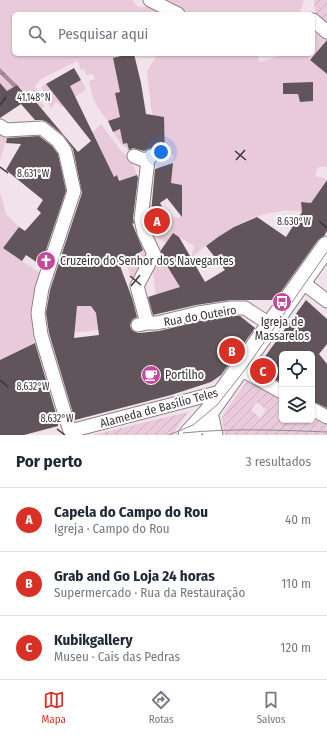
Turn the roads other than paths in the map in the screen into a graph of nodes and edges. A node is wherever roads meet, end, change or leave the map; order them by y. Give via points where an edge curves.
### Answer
1 (150, 0) edge
2 (162, 4) edge
3 (175, 12) edge
4 (315, 22) edge
5 (327, 32) edge
6 (0, 126) edge
7 (134, 156) dead end
8 (327, 246) edge
9 (302, 282) junction
10 (327, 301) edge
11 (271, 325) junction
12 (240, 369) junction
13 (279, 390) edge
14 (224, 391) junction
15 (315, 411) edge
16 (327, 417) edge
17 (205, 426) edge
18 (188, 435) edge

1 - 2 street
2 - 3 street
4 - 5 street
6 - 14 street, Alameda de Basílio Teles via 6,130 34,125 42,128 58,141 68,161 74,191 42,288 38,312 70,431
7 - 11 street, Rua do Outeiro via 141,159 150,158 141,219 144,233 154,254 136,286 143,324 231,308 245,308
8 - 9 main road
9 - 10 street
9 - 11 main road
11 - 12 main road
12 - 13 street
12 - 14 main road
14 - 17 main road
15 - 16 street
17 - 18 main road

